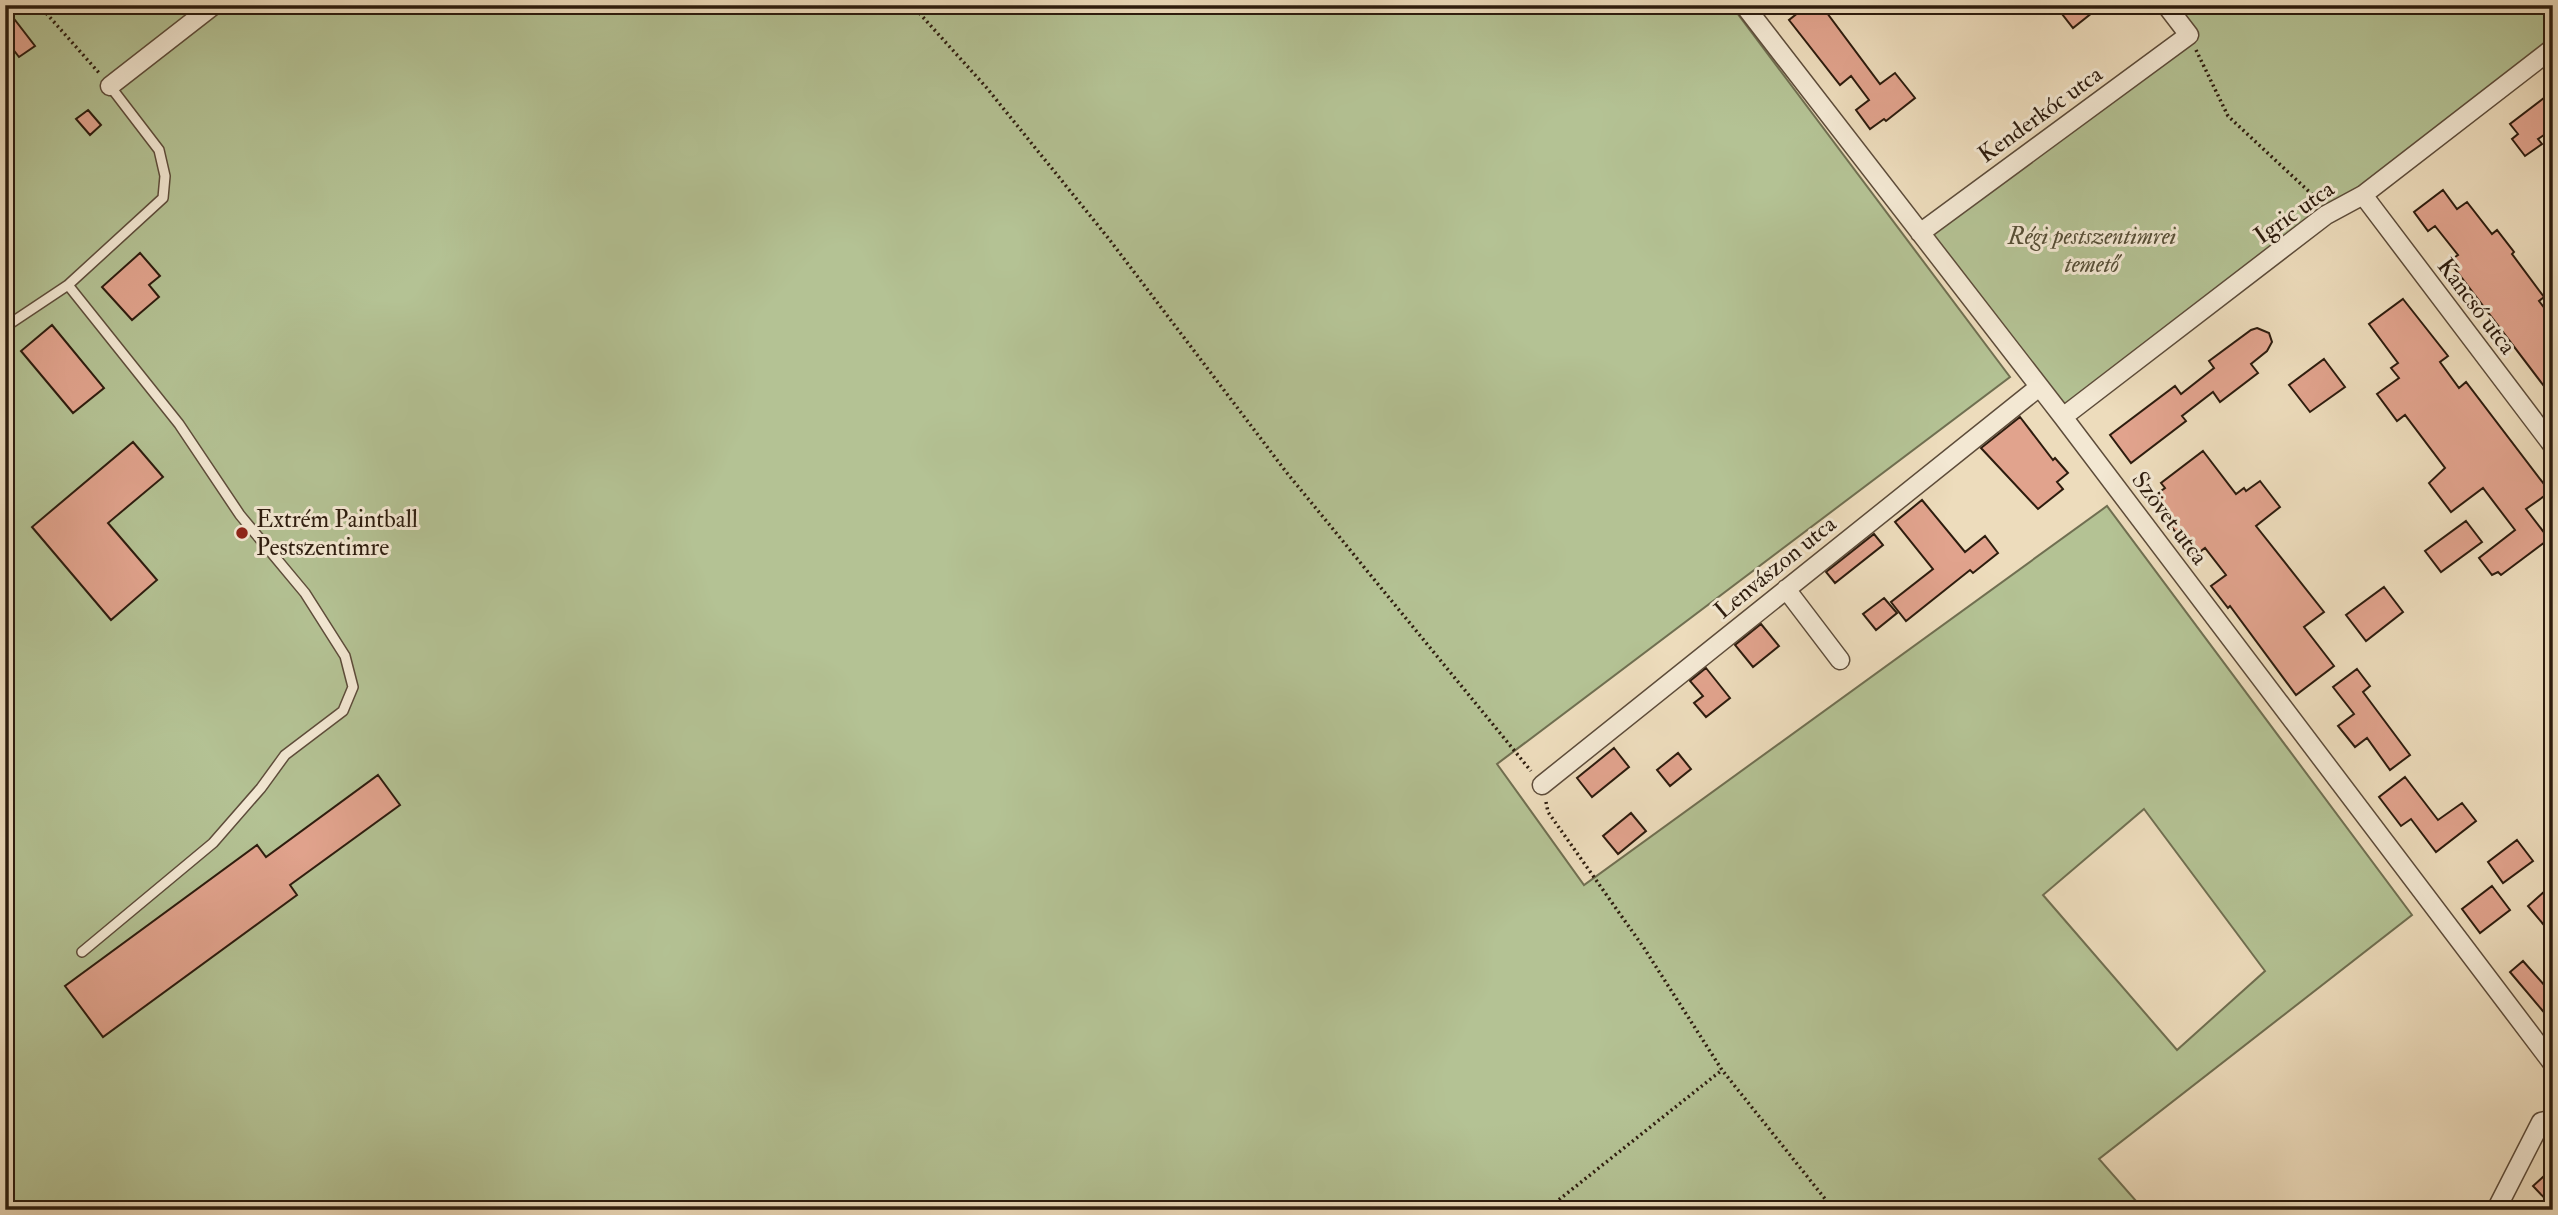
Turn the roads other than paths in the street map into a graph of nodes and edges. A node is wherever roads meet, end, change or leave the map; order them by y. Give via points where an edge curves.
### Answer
1 (214, 5) edge
2 (2166, 5) edge
3 (1745, 6) edge
4 (2553, 48) edge
5 (110, 86) joint
6 (2363, 195) junction
7 (1920, 233) junction
8 (68, 285) junction
9 (5, 327) edge
10 (2039, 387) junction
11 (2063, 417) junction
12 (2553, 446) edge
13 (1787, 589) junction
14 (1840, 660) dead end
15 (1542, 785) road end
16 (82, 952) dead end
17 (2553, 1064) edge
18 (2553, 1119) edge
19 (2496, 1210) edge

1 - 5 street
2 - 7 street, Kenderkóc utca via 2189,35
3 - 7 street, Szövet utca
4 - 6 street, Igric utca
5 - 8 lane via 159,150 165,176 163,198
6 - 11 street, Igric utca via 2326,215
6 - 12 street, Kancsó utca
7 - 10 street, Szövet utca
8 - 9 lane
8 - 16 lane via 179,424 240,515 305,593 345,656 353,687 343,711 285,755 213,843
10 - 11 street, Szövet utca
10 - 13 street, Lenvászon utca
11 - 17 street, Szövet utca
13 - 14 street
13 - 15 street, Lenvászon utca
18 - 19 street via 2541,1122

